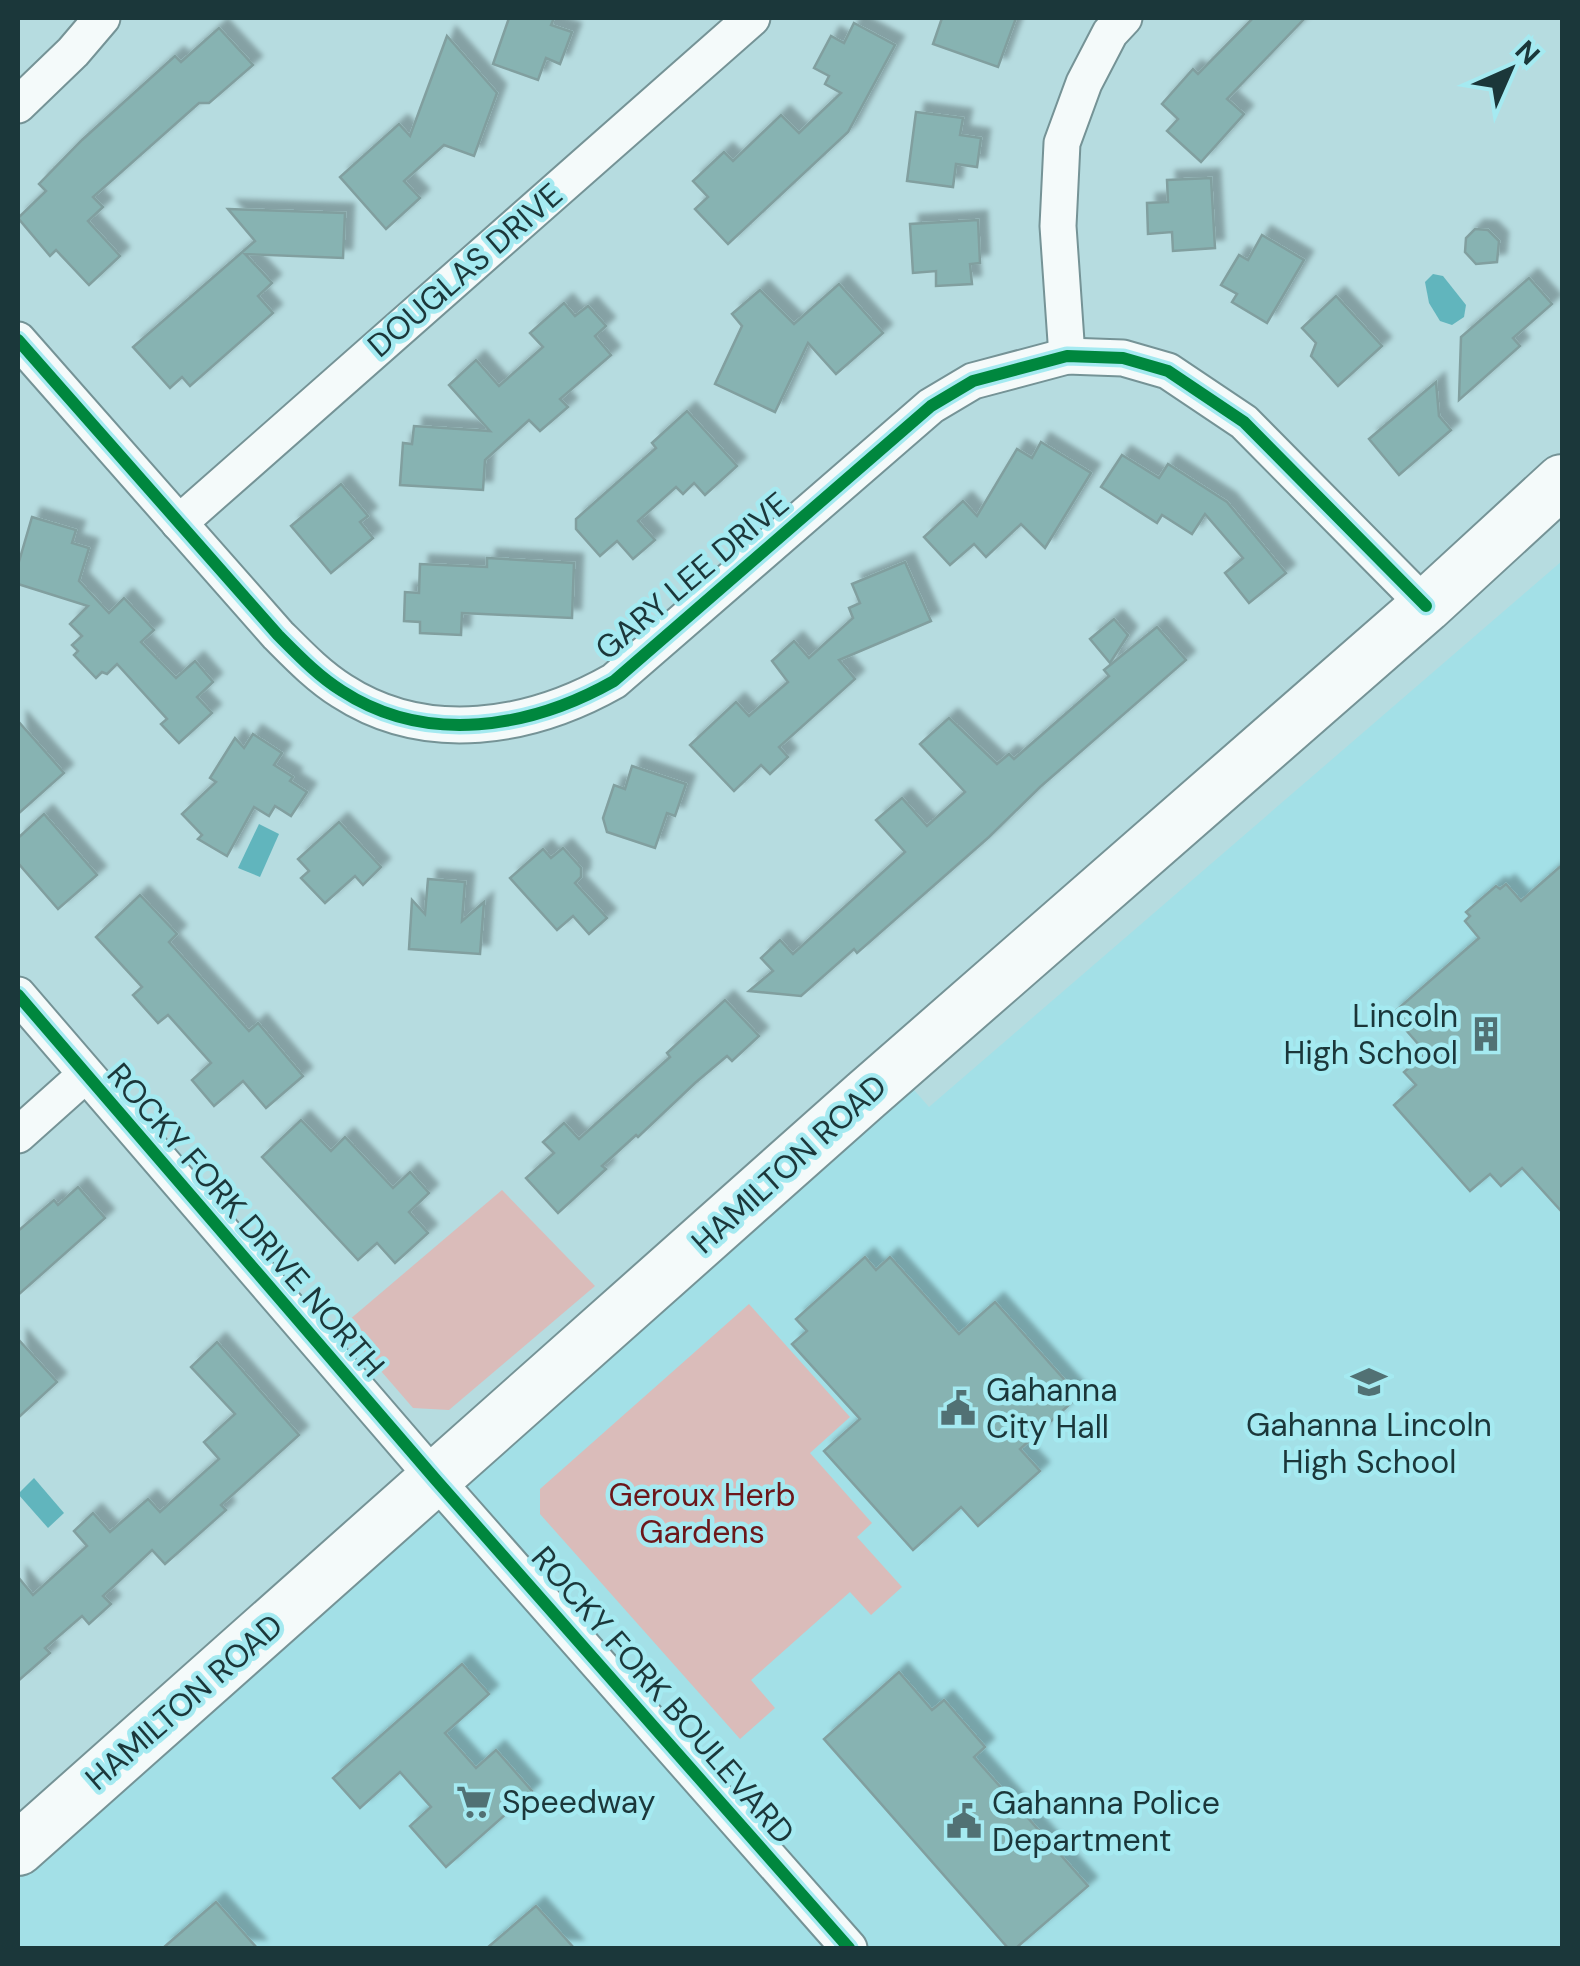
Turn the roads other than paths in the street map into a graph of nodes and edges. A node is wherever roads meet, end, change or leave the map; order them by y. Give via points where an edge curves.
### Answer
1 (102, 18) edge
2 (752, 18) edge
3 (1124, 18) edge
4 (18, 104) edge
5 (18, 340) edge
6 (1067, 356) junction
7 (1562, 481) edge
8 (179, 524) junction
9 (1426, 606) junction
10 (18, 995) edge
11 (84, 1076) junction
12 (18, 1135) edge
13 (436, 1480) junction
14 (18, 1848) edge
15 (849, 1948) edge

1 - 4 street
2 - 8 street, DOUGLAS DRIVE
3 - 6 street via 1084,83 1062,142 1058,226
5 - 8 street, GARY LEE DRIVE
6 - 8 street, GARY LEE DRIVE via 957,388 614,681 580,700 506,723 422,722 343,692 278,635
6 - 9 street, GARY LEE DRIVE via 1123,358 1168,371 1203,391 1244,422
7 - 9 main road, HAMILTON ROAD
9 - 13 main road, HAMILTON ROAD
10 - 11 street, ROCKY FORK DRIVE NORTH
11 - 12 street
11 - 13 street, ROCKY FORK DRIVE NORTH
13 - 14 main road, HAMILTON ROAD
13 - 15 street, ROCKY FORK BOULEVARD

